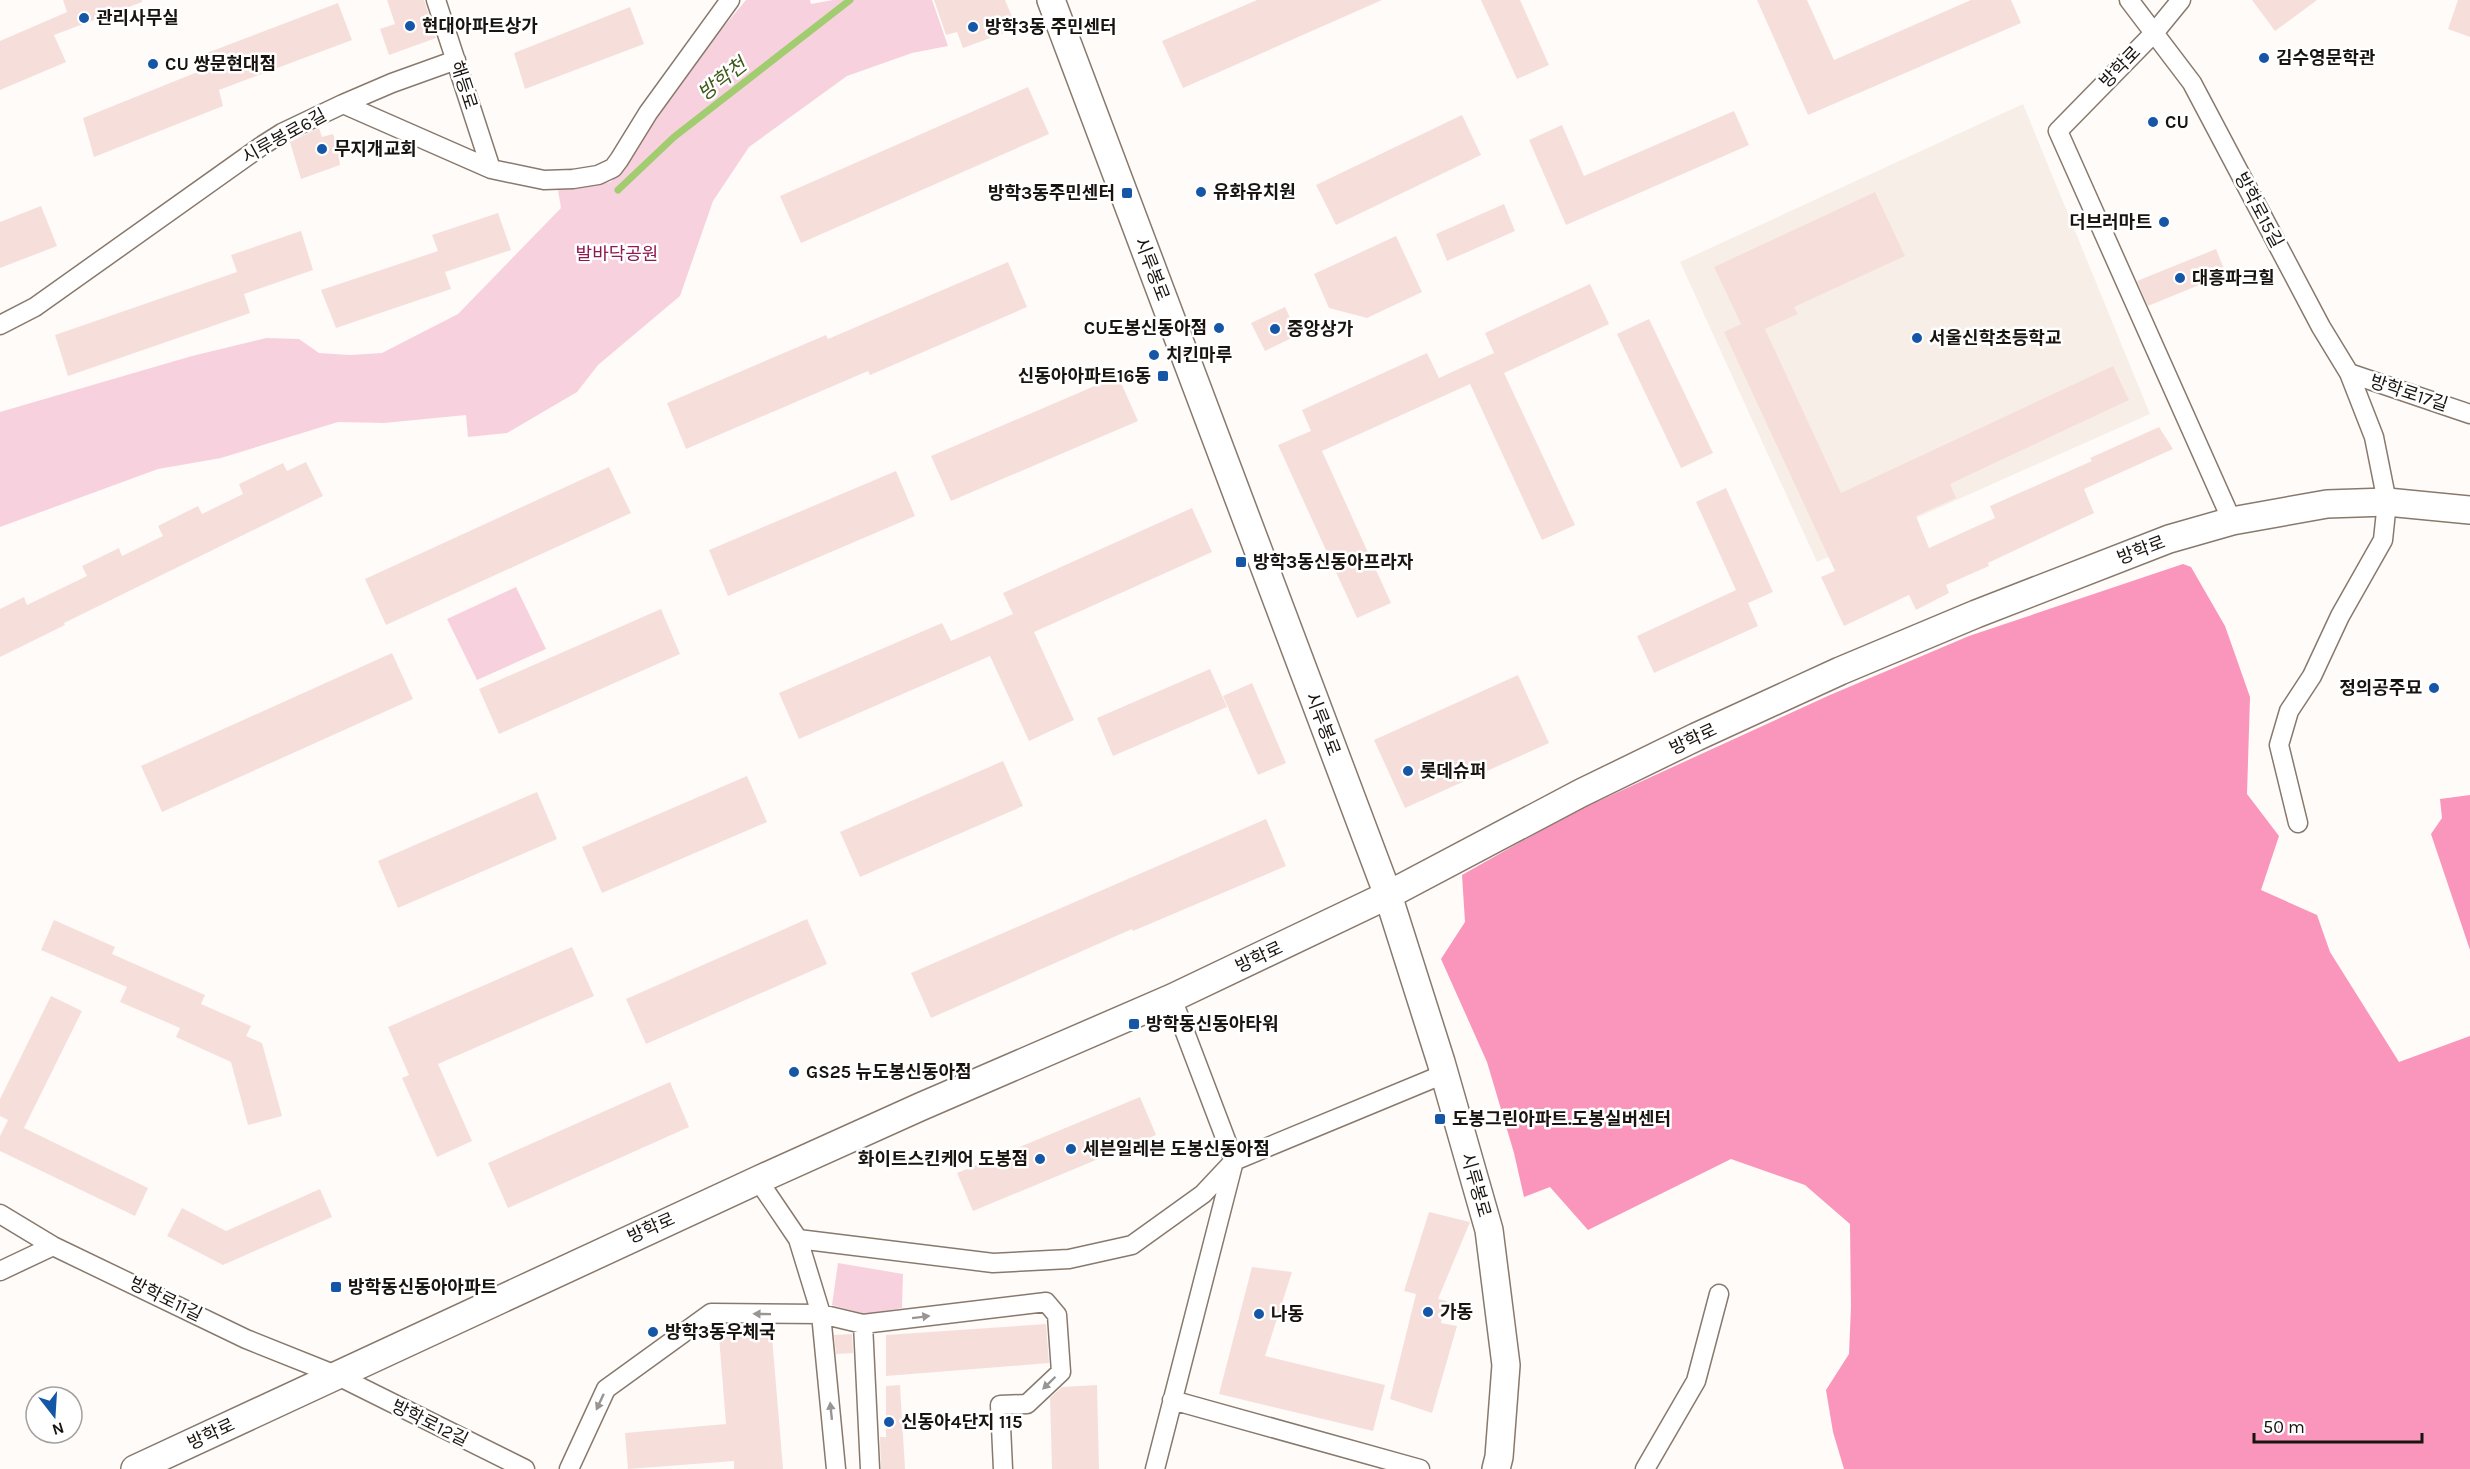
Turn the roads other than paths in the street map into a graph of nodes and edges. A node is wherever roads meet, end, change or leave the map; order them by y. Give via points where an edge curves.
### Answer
1 (436, 0) edge
2 (730, 0) edge
3 (1051, 0) edge
4 (2129, 0) edge
5 (2181, 0) edge
6 (2154, 33) junction
7 (456, 60) junction
8 (343, 104) junction
9 (491, 169) junction
10 (0, 325) edge
11 (2349, 373) junction
12 (2470, 414) edge
13 (2387, 502) junction
14 (2470, 510) edge
15 (2232, 521) junction
16 (2298, 823) dead end
17 (1388, 895) junction
18 (1172, 998) junction
19 (1444, 1074) junction
20 (1234, 1161) junction
21 (758, 1180) junction
22 (0, 1215) edge
23 (798, 1239) junction
24 (53, 1246) junction
25 (0, 1271) edge
26 (1719, 1294) dead end
27 (821, 1314) junction
28 (862, 1323) junction
29 (336, 1375) junction
30 (1172, 1400) junction
31 (135, 1469) edge
32 (525, 1469) edge
33 (569, 1469) edge
34 (836, 1469) edge
35 (870, 1469) edge
36 (1003, 1469) edge
37 (1155, 1469) edge
38 (1420, 1469) edge
39 (1496, 1469) edge
40 (1645, 1469) edge

1 - 7 street, 해등로
2 - 9 street, 시루봉로6길 via 613,168 590,176 544,180
3 - 17 main road, 시루봉로
4 - 6 street, 방학로15길
5 - 6 street
6 - 11 street, 방학로15길 via 2192,83
6 - 15 street, 방학로 via 2058,131
7 - 8 street
7 - 9 street, 해등로
8 - 9 street, 시루봉로6길
8 - 10 street, 시루봉로6길 via 263,145 35,307
11 - 12 street, 방학로17길
11 - 13 street, 방학로15길 via 2374,437
13 - 14 main road, 방학로
13 - 15 main road, 방학로 via 2326,504
13 - 16 street via 2383,540 2312,676 2289,711 2279,745
15 - 17 main road, 방학로 via 2169,539 1840,671 1581,793
17 - 18 main road, 방학로
17 - 19 main road, 시루봉로
18 - 20 street
18 - 21 main road, 방학로
19 - 20 street
19 - 39 main road, 시루봉로 via 1489,1230 1506,1365
20 - 23 street via 1203,1194 1132,1245 1069,1259 993,1263
20 - 30 street
21 - 23 street
21 - 29 main road, 방학로
22 - 24 street, 방학로11길
23 - 27 street
24 - 25 street
24 - 29 street, 방학로11길 via 246,1339
26 - 40 street via 1696,1381
27 - 28 street
27 -> 33 street via 711,1313 606,1389
34 -> 27 street
28 - 35 street
28 -> 36 street via 1046,1302 1057,1316 1061,1372 1027,1404 1000,1405
29 - 31 main road, 방학로
29 - 32 street, 방학로12길
30 - 37 street
30 - 38 street

